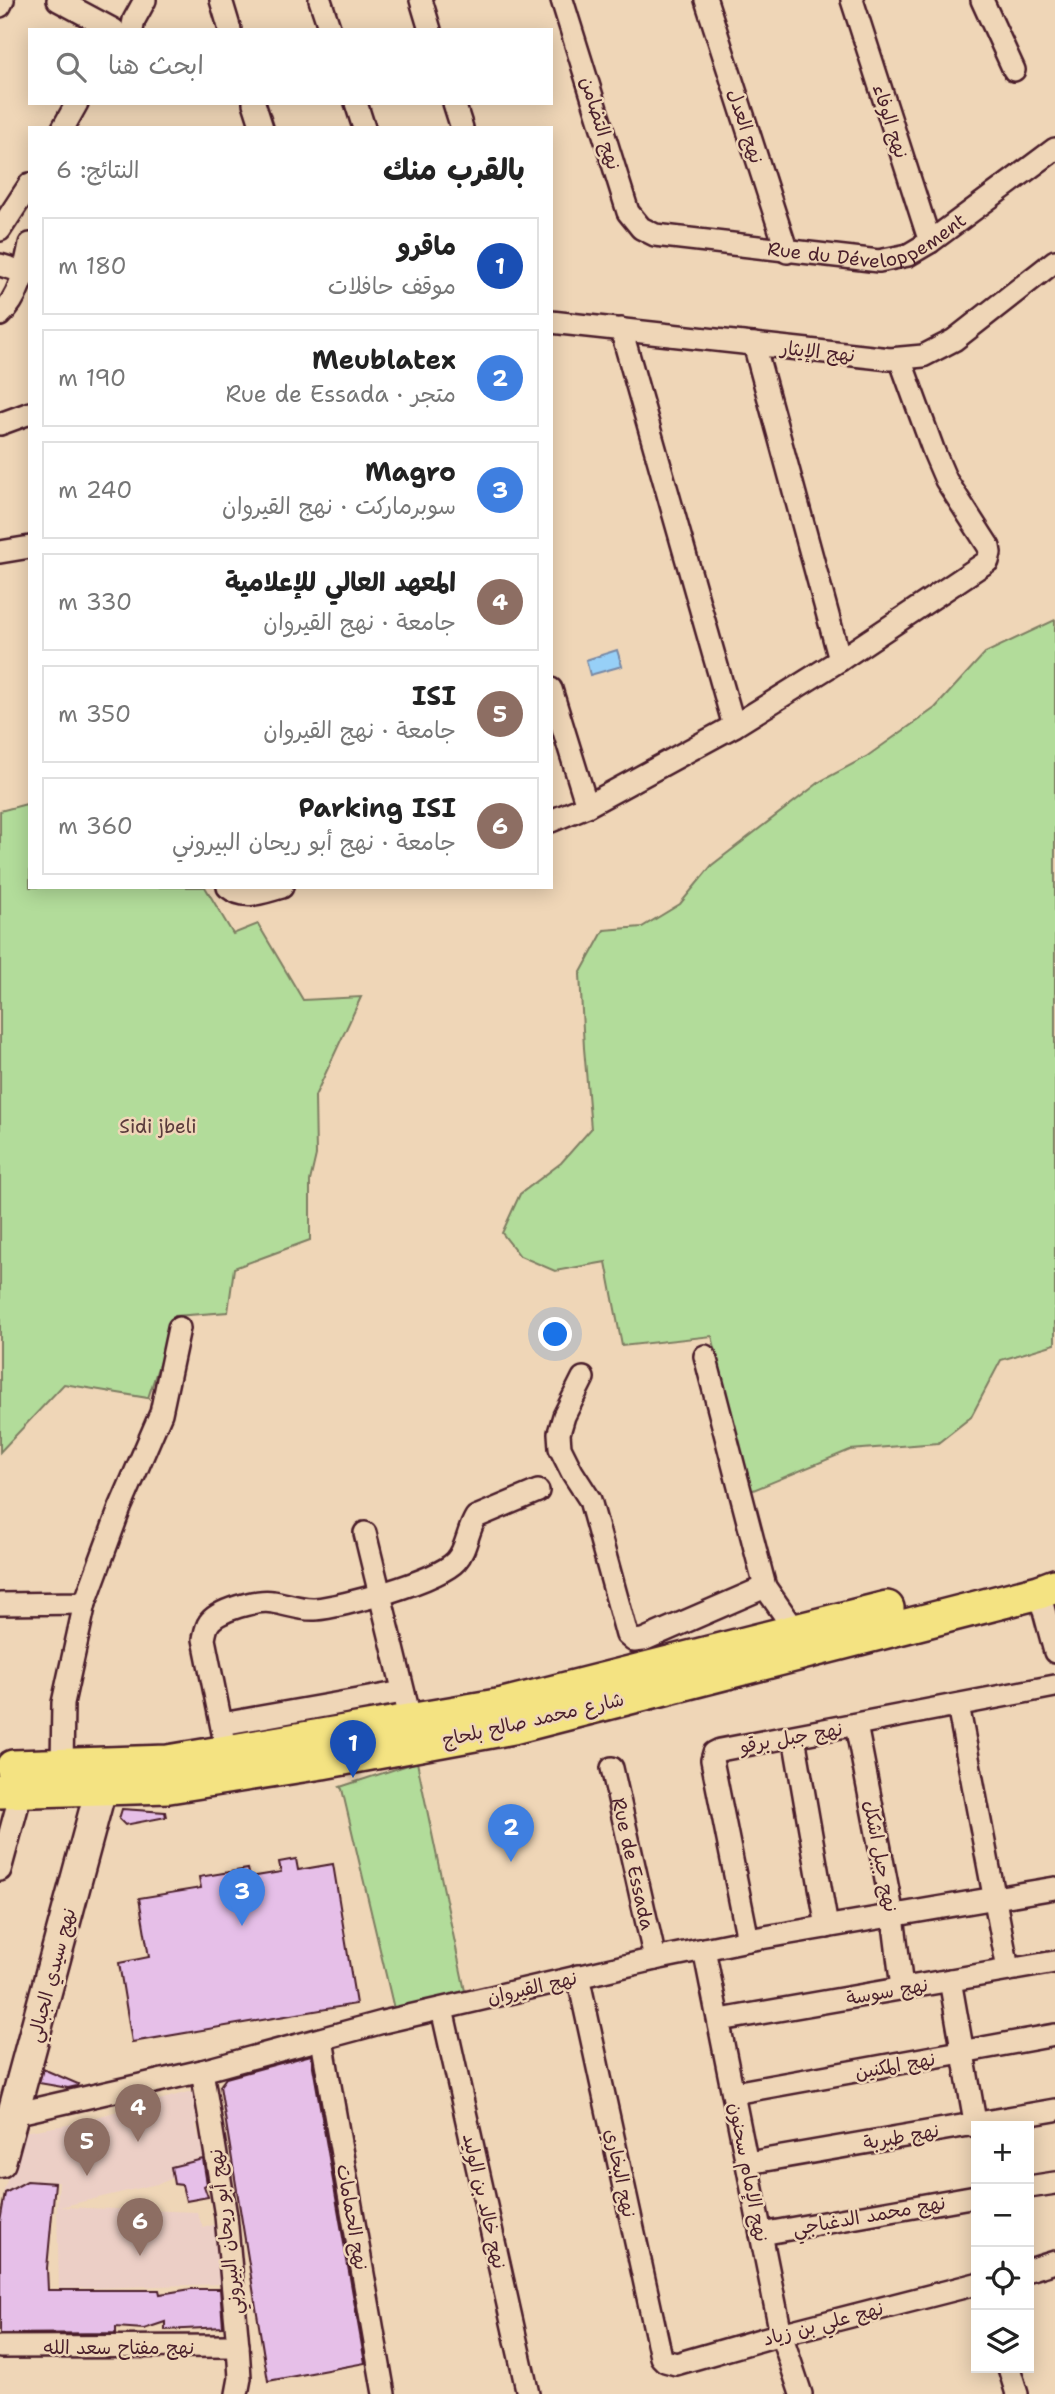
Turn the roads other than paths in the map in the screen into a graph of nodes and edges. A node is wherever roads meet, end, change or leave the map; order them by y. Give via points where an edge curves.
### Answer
1 (2, 0) edge
2 (58, 0) edge
3 (145, 0) edge
4 (221, 0) edge
5 (320, 0) edge
6 (421, 0) edge
7 (562, 0) edge
8 (706, 0) edge
9 (852, 0) edge
10 (982, 0) edge
11 (0, 6) edge
12 (126, 27) edge
13 (229, 28) edge
14 (329, 28) edge
15 (429, 28) edge
16 (1014, 70) dead end
17 (76, 105) edge
18 (92, 105) edge
19 (255, 105) edge
20 (357, 105) edge
21 (455, 105) edge
22 (64, 126) edge
23 (80, 126) edge
24 (261, 126) edge
25 (363, 126) edge
26 (460, 126) edge
27 (1054, 152) edge
28 (28, 187) edge
29 (0, 203) edge
30 (0, 230) edge
31 (655, 235) joint
32 (930, 242) junction
33 (787, 252) junction
34 (1055, 261) edge
35 (0, 265) edge
36 (27, 273) edge
37 (28, 303) edge
38 (3, 309) edge
39 (553, 322) edge
40 (621, 329) junction
41 (754, 344) junction
42 (900, 359) junction
43 (28, 414) edge
44 (0, 424) edge
45 (28, 547) edge
46 (0, 552) edge
47 (840, 660) junction
48 (553, 696) edge
49 (734, 726) junction
50 (587, 806) junction
51 (553, 818) edge
52 (231, 889) edge
53 (275, 889) edge
54 (179, 1328) dead end
55 (705, 1356) dead end
56 (583, 1378) dead end
57 (538, 1491) dead end
58 (365, 1533) dead end
59 (1050, 1581) edge
60 (765, 1587) junction
61 (380, 1595) junction
62 (85, 1603) junction
63 (0, 1604) edge
64 (795, 1630) junction
65 (1055, 1652) edge
66 (1055, 1686) edge
67 (958, 1705) junction
68 (400, 1722) junction
69 (856, 1725) junction
70 (794, 1737) junction
71 (225, 1739) junction
72 (62, 1765) junction
73 (612, 1768) dead end
74 (7, 1783) edge
75 (101, 1788) junction
76 (0, 1870) edge
77 (1055, 1888) edge
78 (994, 1897) junction
79 (893, 1916) junction
80 (827, 1927) junction
81 (748, 1940) junction
82 (704, 1948) junction
83 (655, 1959) junction
84 (1055, 1962) edge
85 (1008, 1969) junction
86 (578, 1976) junction
87 (950, 1980) junction
88 (902, 1988) junction
89 (442, 2008) junction
90 (720, 2020) junction
91 (1055, 2035) edge
92 (321, 2040) junction
93 (963, 2053) junction
94 (202, 2071) junction
95 (734, 2093) junction
96 (1055, 2110) edge
97 (975, 2121) edge
98 (997, 2121) edge
99 (8, 2125) edge
100 (971, 2126) edge
101 (0, 2162) edge
102 (748, 2163) junction
103 (1055, 2183) edge
104 (1034, 2186) edge
105 (971, 2197) edge
106 (761, 2234) junction
107 (1055, 2262) edge
108 (1034, 2268) edge
109 (971, 2285) edge
110 (780, 2334) junction
111 (238, 2346) junction
112 (0, 2347) edge
113 (671, 2363) joint
114 (1011, 2373) edge
115 (237, 2394) edge
116 (384, 2394) edge
117 (528, 2394) edge
118 (801, 2394) edge
119 (1017, 2394) edge

1 - 11 street
2 - 12 street
3 - 12 street
4 - 13 street
5 - 14 street
6 - 15 street
7 - 31 street, نهج التضامن via 628,212 641,228
8 - 33 street, نهج العدل
9 - 32 street, نهج الوفاء
10 - 16 street
17 - 22 street
18 - 23 street
19 - 24 street
20 - 25 street
21 - 26 street
27 - 32 street, Rue du Développement
28 - 29 street
28 - 30 street
31 - 33 street, Rue du Développement
32 - 33 street, Rue du Développement via 908,255 879,261
34 - 42 street, نهج الإيثار via 954,340 923,356
35 - 36 street
36 - 38 street
37 - 38 street
39 - 40 street, نهج الإيثار
40 - 41 street, نهج الإيثار
40 - 49 street
41 - 42 street, نهج الإيثار
41 - 47 street
42 - 47 street via 946,480 986,542 990,556 981,567
43 - 44 street
45 - 46 street
47 - 49 street
48 - 50 street
49 - 50 street
50 - 51 street
52 - 53 street via 251,896
54 - 62 street via 161,1413
55 - 60 street
56 - 60 street via 564,1416 560,1448 590,1500 627,1635 634,1641 643,1640
57 - 61 street via 476,1517 456,1561 443,1571
58 - 61 street
59 - 64 main road, شارع محمد صالح بلحاج via 1011,1578
59 - 65 street
59 - 68 main road, شارع محمد صالح بلحاج via 513,1727
60 - 64 street
61 - 68 street
61 - 71 street via 316,1609 256,1601 208,1624 204,1639
62 - 63 street
62 - 72 street via 63,1703
64 - 68 main road, شارع محمد صالح بلحاج via 503,1705
66 - 67 street, نهج جبل برقو
67 - 69 street, نهج جبل برقو
67 - 78 street
68 - 71 main road, شارع محمد صالح بلحاج
68 - 75 main road, شارع محمد صالح بلحاج via 169,1786
69 - 70 street, نهج جبل برقو
69 - 79 street, نهج جبل اشكل
70 - 80 street
70 - 81 street, نهج جبل برقو via 720,1750 712,1760
71 - 72 main road, شارع محمد صالح بلحاج via 143,1764
72 - 74 main road, شارع محمد صالح بلحاج
73 - 83 street, Rue de Essada
74 - 75 main road, شارع محمد صالح بلحاج
74 - 76 street
75 - 99 street, نهج سيدي الجبالي
77 - 78 street, نهج القيروان
78 - 79 street, نهج القيروان
78 - 85 street
79 - 80 street, نهج القيروان
79 - 88 street, نهج جبل اشكل
80 - 81 street, نهج القيروان
81 - 82 street, نهج القيروان
82 - 83 street, نهج القيروان
82 - 90 street, نهج الإمام سحنون
83 - 86 street, نهج القيروان
84 - 85 street, نهج سوسة
85 - 87 street, نهج سوسة
86 - 89 street, نهج القيروان
86 - 113 street, نهج البخاري via 661,2357
87 - 88 street, نهج سوسة
87 - 93 street
88 - 90 street, نهج سوسة
89 - 92 street, نهج القيروان
89 - 117 street, نهج خالد بن الوليد
90 - 95 street, نهج الإمام سحنون
91 - 93 street, نهج المكنين
92 - 94 street, نهج القيروان
92 - 116 street, نهج الحمامات
93 - 95 street, نهج المكنين
93 - 97 street
94 - 99 street, نهج القيروان
94 - 111 street, نهج أبو ريحان البيروني via 225,2203
95 - 102 street, نهج الإمام سحنون
96 - 98 street, نهج طبربة
99 - 101 street, نهج سيدي الجبالي
100 - 102 street, نهج طبربة
102 - 106 street, نهج الإمام سحنون
103 - 104 street
105 - 106 street, نهج محمد الدغباجي
106 - 110 street, نهج الإمام سحنون
107 - 108 street
109 - 110 street, نهج علي بن زياد
110 - 113 street, نهج علي بن زياد
110 - 118 street, نهج الإمام سحنون
111 - 112 street, نهج مفتاح سعد الله
111 - 115 street, نهج أبو ريحان البيروني
114 - 119 street

